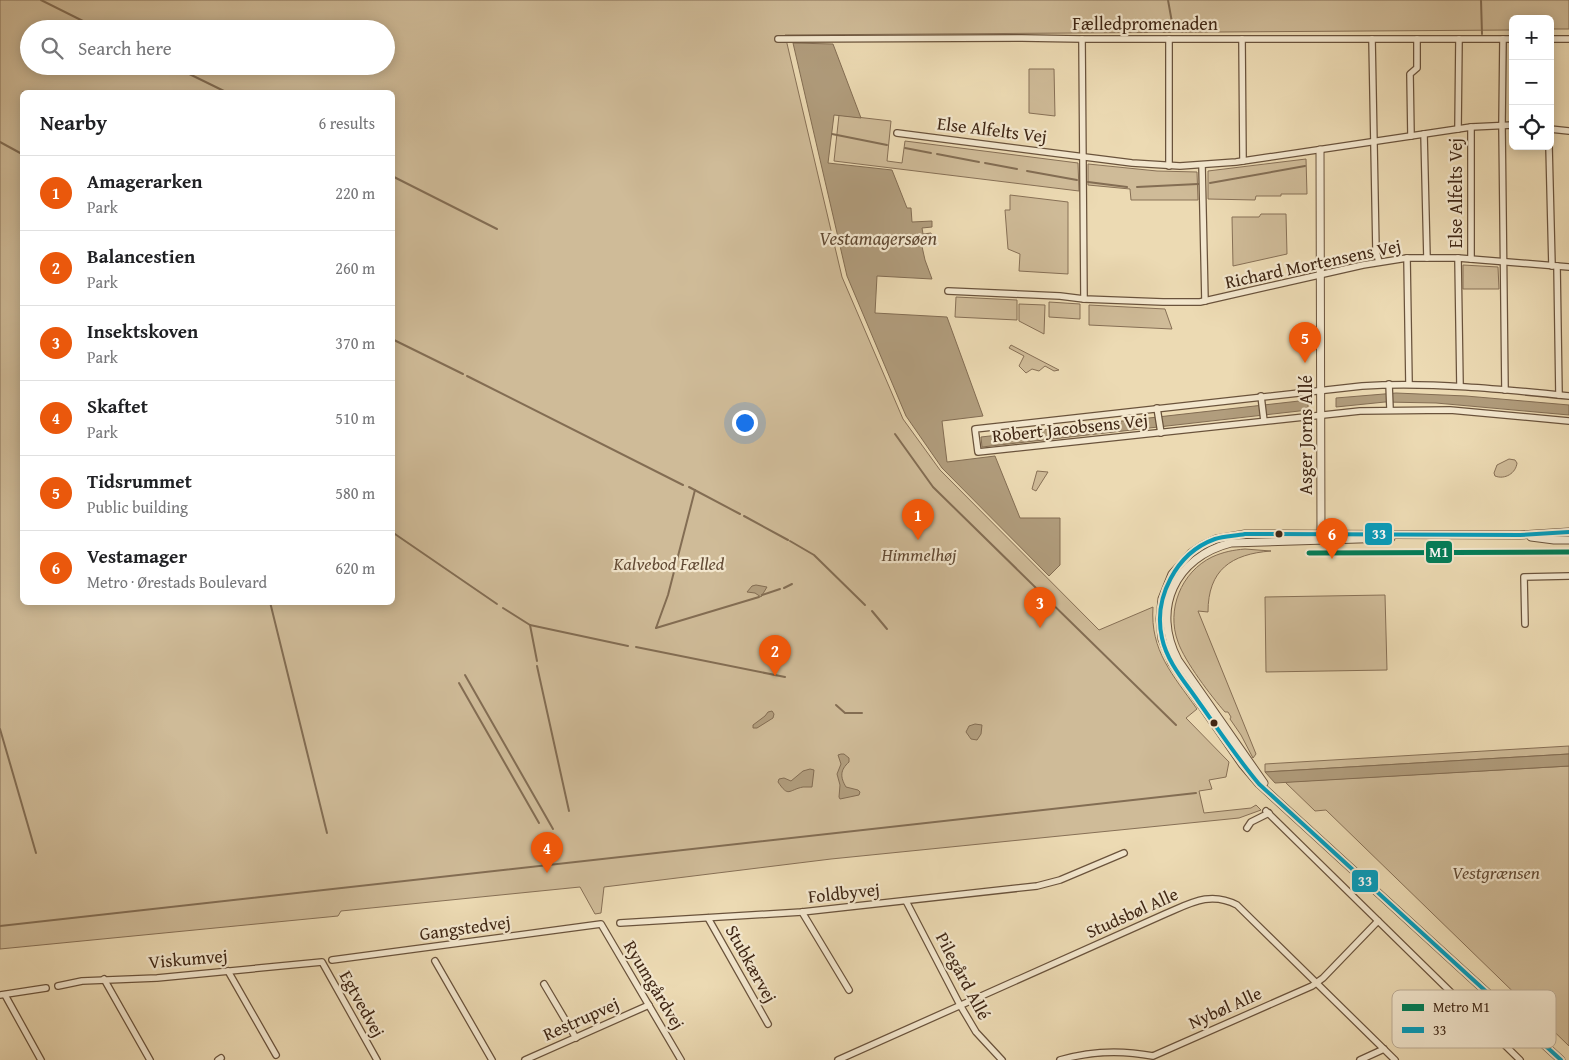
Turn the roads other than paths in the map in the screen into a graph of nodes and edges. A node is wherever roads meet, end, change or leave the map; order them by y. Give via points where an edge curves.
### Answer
1 (778, 39) dead end
2 (1082, 39) junction
3 (1169, 39) junction
4 (1242, 39) junction
5 (1372, 39) junction
6 (1417, 39) junction
7 (1458, 39) junction
8 (1503, 39) junction
9 (1509, 39) edge
10 (1554, 39) edge
11 (1569, 39) edge
12 (1502, 125) junction
13 (1509, 125) edge
14 (1471, 127) junction
15 (1458, 128) junction
16 (1554, 129) edge
17 (1569, 131) edge
18 (897, 133) dead end
19 (1424, 134) junction
20 (1411, 136) junction
21 (1374, 142) junction
22 (1320, 150) junction
23 (1549, 150) edge
24 (1083, 157) junction
25 (1243, 161) junction
26 (1202, 165) junction
27 (1169, 166) junction
28 (1406, 258) junction
29 (1427, 258) junction
30 (1458, 258) junction
31 (1471, 259) junction
32 (1379, 262) junction
33 (1503, 262) junction
34 (1554, 266) junction
35 (1569, 267) edge
36 (1321, 275) junction
37 (948, 291) dead end
38 (1084, 299) junction
39 (1205, 301) junction
40 (1389, 384) junction
41 (1409, 384) junction
42 (1460, 386) junction
43 (1322, 390) junction
44 (1505, 390) junction
45 (1559, 395) junction
46 (1261, 396) junction
47 (1569, 396) edge
48 (1390, 407) junction
49 (1158, 412) junction
50 (1321, 414) junction
51 (1264, 421) junction
52 (1569, 421) edge
53 (1160, 431) junction
54 (1569, 532) edge
55 (1520, 535) junction
56 (1321, 538) junction
57 (1569, 540) edge
58 (1569, 576) edge
59 (1525, 624) dead end
60 (1247, 828) dead end
61 (1124, 853) dead end
62 (906, 901) junction
63 (802, 912) junction
64 (708, 918) junction
65 (1378, 922) junction
66 (620, 923) dead end
67 (601, 924) joint
68 (332, 960) dead end
69 (435, 961) dead end
70 (322, 962) joint
71 (228, 971) junction
72 (104, 980) junction
73 (1316, 983) junction
74 (544, 984) dead end
75 (58, 986) dead end
76 (46, 988) dead end
77 (849, 990) dead end
78 (1448, 990) edge
79 (1485, 990) edge
80 (2, 995) edge
81 (649, 1005) junction
82 (960, 1005) junction
83 (768, 1024) dead end
84 (576, 1038) junction
85 (1508, 1048) edge
86 (1548, 1048) edge
87 (1384, 1049) junction
88 (276, 1055) dead end
89 (1154, 1058) edge
90 (42, 1060) edge
91 (150, 1060) edge
92 (377, 1060) edge
93 (492, 1060) edge
94 (525, 1060) edge
95 (681, 1060) edge
96 (838, 1060) edge
97 (1002, 1060) edge
98 (1060, 1060) edge
99 (1360, 1060) edge
100 (1395, 1060) edge
101 (1520, 1060) edge
102 (1561, 1060) edge

1 - 2 street, Fælledpromenaden
2 - 3 street, Fælledpromenaden
2 - 24 street
3 - 4 street, Fælledpromenaden
3 - 27 street
4 - 5 street, Fælledpromenaden
4 - 25 street
5 - 6 street, Fælledpromenaden
5 - 21 street
6 - 7 street, Fælledpromenaden
6 - 20 street via 1417,68 1410,74
7 - 8 street, Fælledpromenaden
7 - 15 street, Else Alfelts Vej
8 - 9 street, Fælledpromenaden
8 - 12 street
10 - 11 street
12 - 13 street, Else Alfelts Vej
12 - 14 street, Else Alfelts Vej
12 - 33 street
14 - 15 street, Else Alfelts Vej
14 - 31 street, Else Alfelts Vej
15 - 19 street, Else Alfelts Vej
16 - 17 street
18 - 24 street, Else Alfelts Vej
19 - 20 street, Else Alfelts Vej
19 - 29 street, Else Alfelts Vej
20 - 21 street, Else Alfelts Vej
21 - 22 street, Else Alfelts Vej
21 - 32 street via 1376,251
22 - 25 street, Else Alfelts Vej
22 - 36 street, Asger Jorns Allé
23 - 34 street
24 - 27 street, Else Alfelts Vej
24 - 38 street
25 - 26 street, Else Alfelts Vej
26 - 27 street, Else Alfelts Vej
26 - 39 street, Richard Mortensens Vej
28 - 29 street, Richard Mortensens Vej
28 - 32 street, Richard Mortensens Vej
28 - 41 street
29 - 30 street, Richard Mortensens Vej
30 - 31 street, Richard Mortensens Vej
30 - 42 street
31 - 33 street, Richard Mortensens Vej
32 - 36 street, Richard Mortensens Vej
33 - 34 street, Richard Mortensens Vej
33 - 44 street
34 - 35 street, Richard Mortensens Vej
34 - 45 street
36 - 39 street, Richard Mortensens Vej
36 - 43 street, Asger Jorns Allé
37 - 38 street, Richard Mortensens Vej
38 - 39 street, Richard Mortensens Vej
40 - 41 street, Robert Jacobsens Vej
40 - 43 street, Robert Jacobsens Vej
40 - 48 street
41 - 42 street, Robert Jacobsens Vej
42 - 44 street, Robert Jacobsens Vej
43 - 46 street, Robert Jacobsens Vej
43 - 50 street, Asger Jorns Allé
44 - 45 street, Robert Jacobsens Vej
45 - 47 street, Robert Jacobsens Vej
46 - 49 street, Robert Jacobsens Vej
46 - 51 street
48 - 50 street, Robert Jacobsens Vej
48 - 52 street, Robert Jacobsens Vej
49 - 53 street, Robert Jacobsens Vej
49 - 53 street, Robert Jacobsens Vej via 975,429 978,452
50 - 51 street, Robert Jacobsens Vej
50 - 56 street, Asger Jorns Allé
51 - 53 street, Robert Jacobsens Vej
54 - 55 street
55 - 56 street via 1390,534
55 - 57 street
56 - 79 street via 1245,534 1216,539 1191,553 1180,563 1162,598 1160,619 1166,651 1246,763 1251,775
58 - 59 street via 1524,577
60 - 65 street via 1267,812
61 - 62 street, Foldbyvej via 1060,880 1037,886
62 - 63 street, Foldbyvej
62 - 82 street, Pilegård Allé
63 - 64 street, Foldbyvej
63 - 77 street
64 - 66 street, Foldbyvej
64 - 83 street, Stubkærvej
65 - 73 street, Nybøl Alle
65 - 78 street
67 - 68 street, Gangstedvej
67 - 81 street, Ryumgårdvej
69 - 93 street
70 - 71 street, Viskumvej
70 - 92 street, Egtvedvej
71 - 72 street, Viskumvej
71 - 88 street
72 - 75 street, Viskumvej
72 - 91 street
73 - 82 street, Studsbøl Alle via 1237,905 1214,898 1198,900 1173,910
73 - 87 street, Studsbøl Alle
73 - 89 street, Nybøl Alle
74 - 84 street
76 - 80 street
80 - 90 street
81 - 84 street, Restrupvej
81 - 95 street, Ryumgårdvej
82 - 96 street, Studsbøl Alle
82 - 97 street, Pilegård Allé via 976,1032
84 - 94 street, Restrupvej
85 - 101 street
86 - 102 street
87 - 99 street
87 - 100 street, Studsbøl Alle
89 - 98 street, Nybøl Alle via 1134,1052 1112,1052

